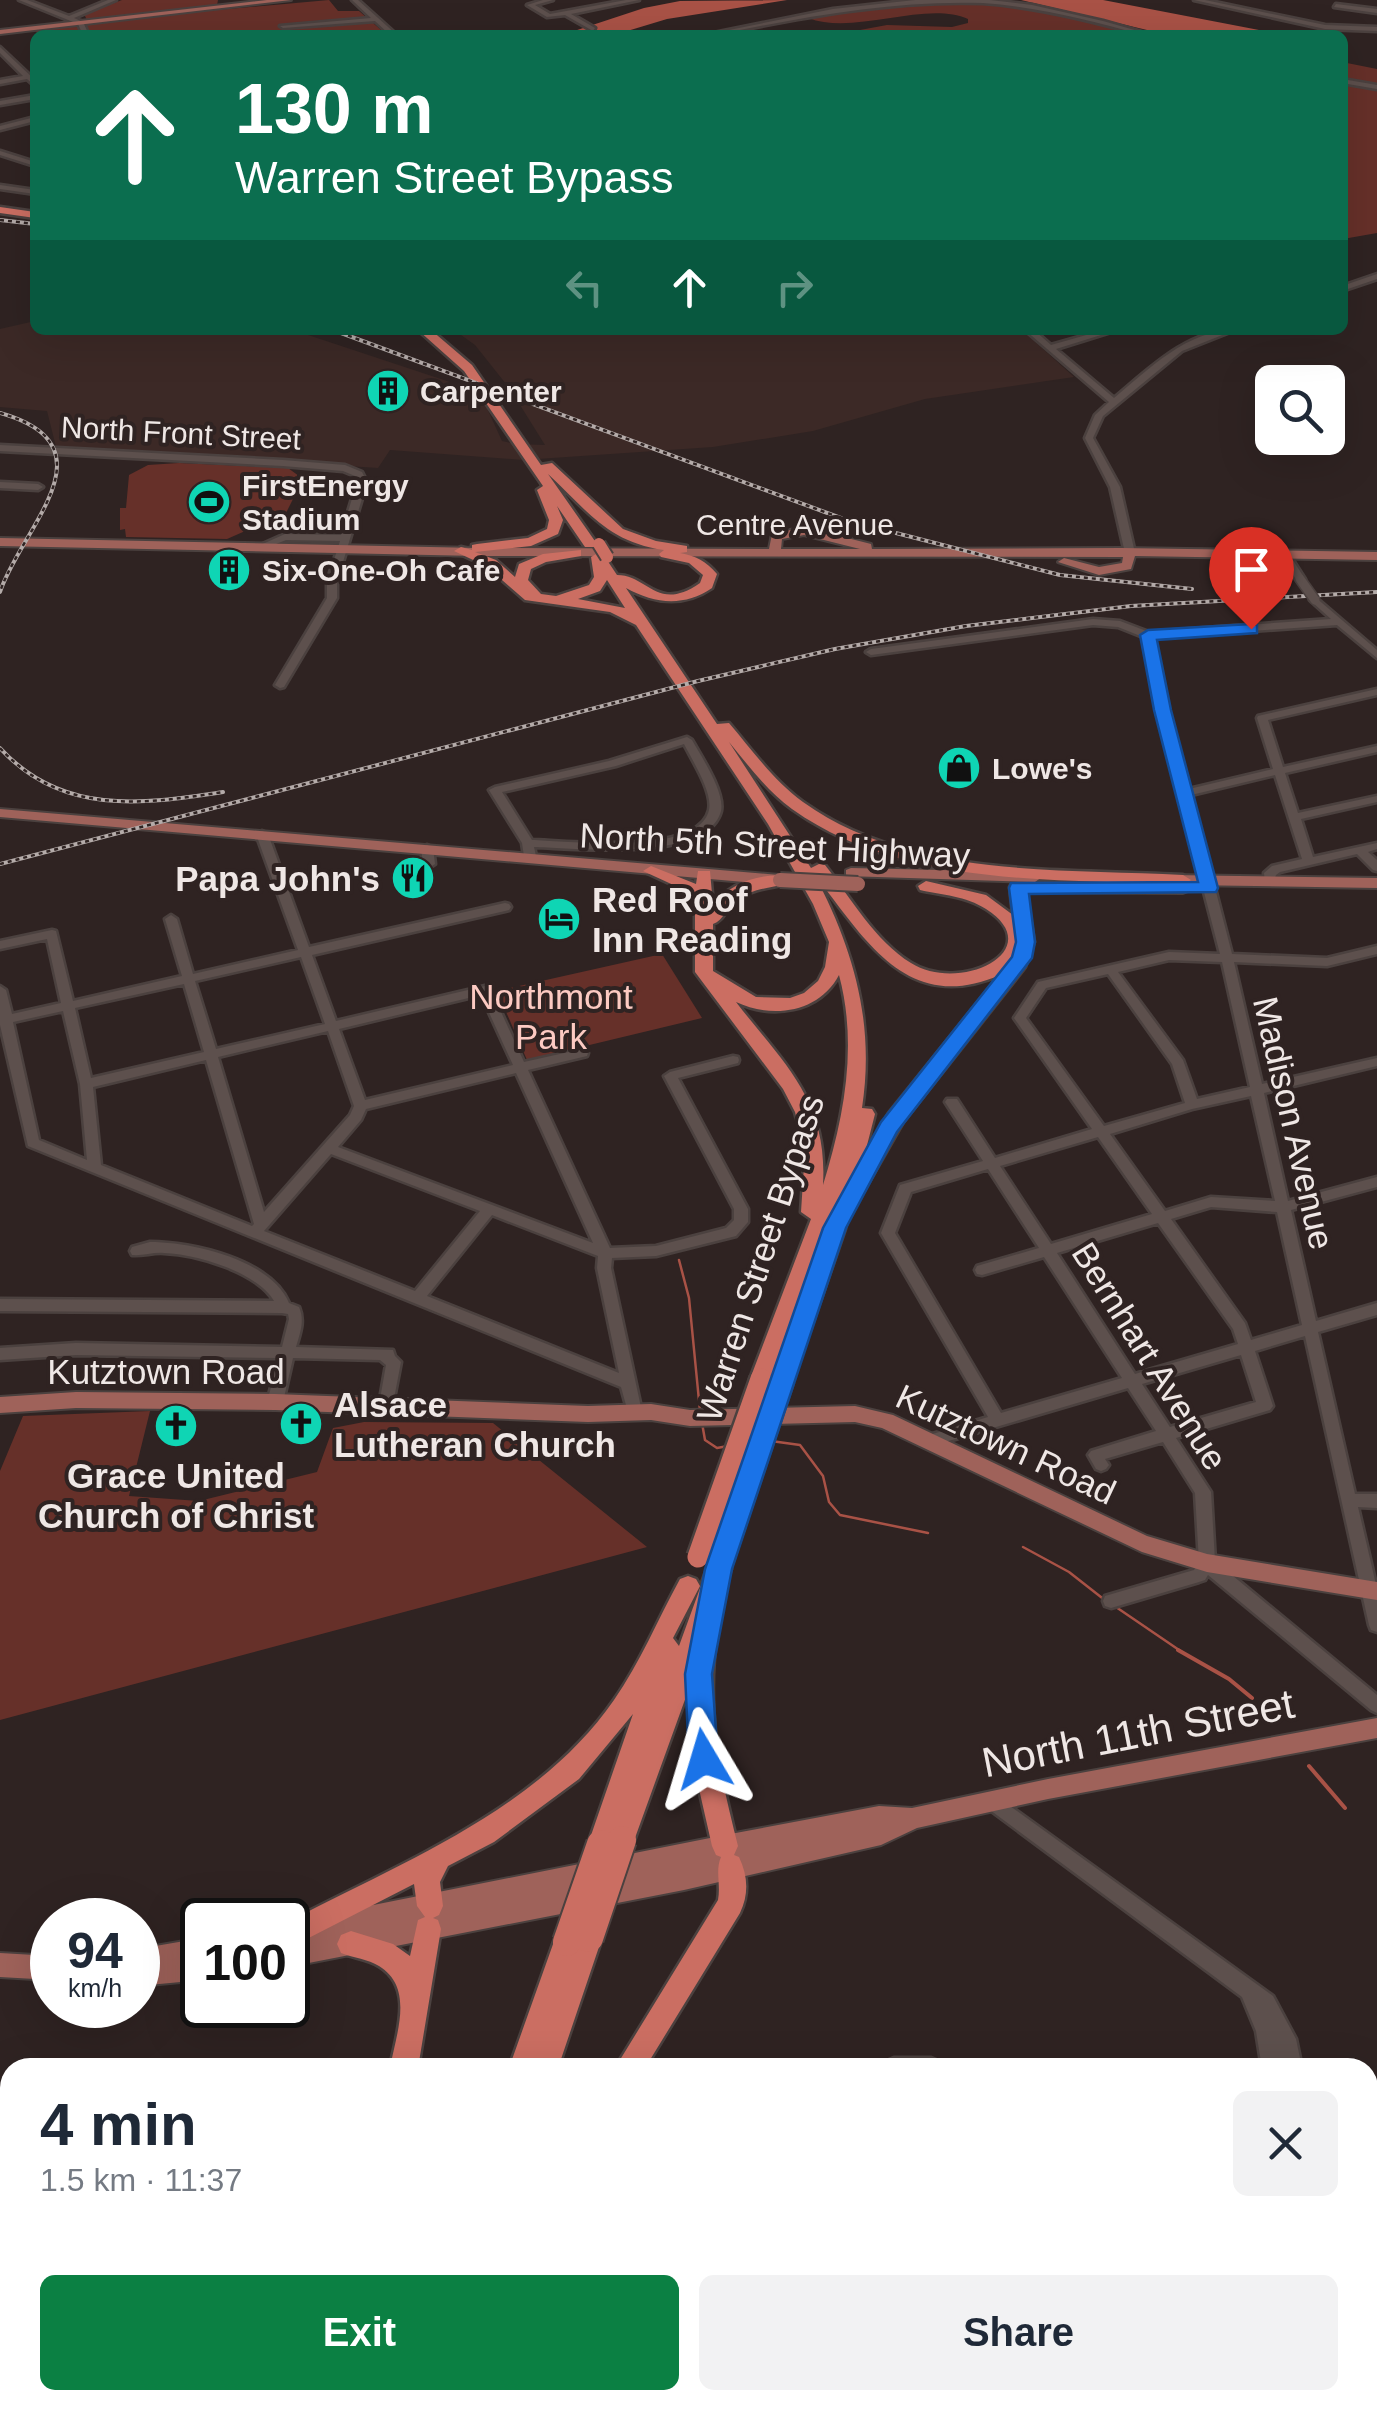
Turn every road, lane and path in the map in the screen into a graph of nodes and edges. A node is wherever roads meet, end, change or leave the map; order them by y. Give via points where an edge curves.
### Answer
1 (22, 0) edge
2 (113, 0) edge
3 (287, 0) edge
4 (355, 0) edge
5 (550, 0) edge
6 (636, 0) edge
7 (1197, 0) edge
8 (612, 2) edge
9 (1336, 6) dead end
10 (1377, 11) edge
11 (566, 13) junction
12 (69, 18) junction
13 (376, 19) junction
14 (81, 23) junction
15 (299, 24) junction
16 (284, 26) dead end
17 (1377, 29) edge
18 (84, 30) edge
19 (302, 30) edge
20 (388, 30) edge
21 (593, 30) dead end
22 (731, 30) edge
23 (1131, 30) edge
24 (0, 32) edge
25 (0, 50) edge
26 (28, 77) joint
27 (1348, 81) edge
28 (0, 82) edge
29 (1377, 87) edge
30 (30, 98) edge
31 (0, 103) edge
32 (30, 120) edge
33 (0, 128) edge
34 (0, 154) edge
35 (30, 163) edge
36 (0, 187) edge
37 (30, 191) edge
38 (0, 209) edge
39 (30, 212) edge
40 (1377, 276) edge
41 (1348, 287) edge
42 (430, 335) edge
43 (442, 335) edge
44 (1035, 335) edge
45 (1095, 335) edge
46 (1217, 335) edge
47 (1049, 348) junction
48 (1114, 402) junction
49 (526, 442) junction
50 (0, 448) edge
51 (541, 464) junction
52 (0, 485) edge
53 (38, 487) dead end
54 (0, 542) edge
55 (344, 543) junction
56 (477, 548) junction
57 (682, 549) junction
58 (599, 550) junction
59 (461, 551) junction
60 (774, 551) junction
61 (576, 553) junction
62 (659, 553) junction
63 (1130, 554) junction
64 (1286, 556) junction
65 (1377, 556) edge
66 (621, 578) junction
67 (1336, 622) junction
68 (643, 625) junction
69 (1148, 635) junction
70 (872, 652) dead end
71 (1377, 656) edge
72 (280, 685) dead end
73 (1377, 692) edge
74 (710, 710) junction
75 (1377, 750) edge
76 (1279, 771) junction
77 (1184, 793) junction
78 (1377, 799) edge
79 (0, 813) edge
80 (1294, 818) junction
81 (262, 834) junction
82 (1377, 846) edge
83 (529, 849) junction
84 (1360, 850) junction
85 (808, 856) junction
86 (1309, 862) junction
87 (1377, 867) edge
88 (651, 871) junction
89 (708, 872) junction
90 (776, 875) junction
91 (855, 878) junction
92 (1183, 880) junction
93 (1268, 881) junction
94 (1014, 882) junction
95 (1377, 883) edge
96 (1207, 884) junction
97 (926, 886) junction
98 (1377, 892) edge
99 (505, 907) dead end
100 (708, 912) junction
101 (171, 919) dead end
102 (835, 927) junction
103 (0, 945) edge
104 (1377, 950) edge
105 (305, 954) junction
106 (1225, 957) junction
107 (1111, 970) junction
108 (188, 979) junction
109 (0, 990) edge
110 (68, 1006) junction
111 (3, 1020) edge
112 (332, 1027) junction
113 (582, 1053) dead end
114 (210, 1055) junction
115 (733, 1060) dead end
116 (1377, 1062) edge
117 (520, 1068) junction
118 (86, 1084) junction
119 (1256, 1089) junction
120 (952, 1102) dead end
121 (1192, 1104) junction
122 (360, 1106) junction
123 (1102, 1134) junction
124 (328, 1148) junction
125 (992, 1162) junction
126 (95, 1168) junction
127 (1377, 1182) edge
128 (1284, 1207) junction
129 (489, 1209) junction
130 (1162, 1215) junction
131 (258, 1228) junction
132 (834, 1228) junction
133 (137, 1250) dead end
134 (1048, 1252) junction
135 (605, 1253) junction
136 (800, 1268) junction
137 (982, 1270) dead end
138 (417, 1299) junction
139 (0, 1304) edge
140 (283, 1307) junction
141 (1377, 1308) edge
142 (1311, 1328) junction
143 (1246, 1347) junction
144 (289, 1352) junction
145 (0, 1354) edge
146 (772, 1379) junction
147 (1132, 1380) junction
148 (627, 1383) junction
149 (276, 1402) junction
150 (387, 1405) junction
151 (0, 1406) edge
152 (634, 1412) junction
153 (996, 1420) junction
154 (1166, 1435) junction
155 (928, 1440) junction
156 (1101, 1465) dead end
157 (1350, 1500) junction
158 (1377, 1501) edge
159 (708, 1563) junction
160 (1207, 1564) junction
161 (688, 1586) junction
162 (1373, 1590) edge
163 (1111, 1600) dead end
164 (1377, 1625) edge
165 (1377, 1706) edge
166 (1368, 1730) edge
167 (992, 1801) junction
168 (612, 1842) junction
169 (728, 1856) junction
170 (439, 1858) junction
171 (429, 1918) junction
172 (310, 1929) edge
173 (310, 1937) edge
174 (578, 1940) junction
175 (310, 1941) edge
176 (351, 1944) junction
177 (0, 1965) edge
178 (30, 1967) edge
179 (1248, 1988) junction
180 (415, 2002) junction
181 (1266, 2032) junction
182 (406, 2058) edge
183 (527, 2058) edge
184 (547, 2058) edge
185 (635, 2058) edge
186 (1264, 2058) edge
187 (1270, 2058) edge
188 (1292, 2058) edge

1 - 12 street
2 - 12 street
3 - 14 main road
4 - 13 street
5 - 11 street via 530,5 549,16
6 - 8 street
7 - 17 street via 1312,25
8 - 11 street
9 - 10 street
11 - 21 street
12 - 14 street
13 - 15 street
13 - 20 street
14 - 18 street
14 - 24 main road
15 - 16 street
15 - 19 street
22 - 23 street via 965,0
25 - 26 street
26 - 28 street
27 - 29 street
30 - 31 street
32 - 33 street
34 - 35 street
36 - 37 street
38 - 39 highway
40 - 41 street
42 - 49 highway, Warren Street Bypass via 463,361
43 - 49 highway, Warren Street Bypass via 484,372
44 - 47 street
45 - 47 street
46 - 48 street via 1179,349
47 - 48 street
48 - 63 street via 1099,414 1089,438 1115,487
49 - 51 highway, Warren Street Bypass
50 - 55 street, North Front Street via 345,468 362,482
51 - 56 highway via 553,531 531,542
51 - 57 highway via 617,534
51 - 58 highway, Warren Street Bypass
52 - 53 street
54 - 55 main road, Centre Avenue
55 - 59 main road, Centre Avenue
55 - 72 street via 332,598
56 - 57 main road, Centre Avenue
56 - 59 main road, Centre Avenue
57 - 60 main road, Centre Avenue
58 - 61 highway via 602,579 581,594 546,596 522,584 528,564
58 - 66 highway, Warren Street Bypass
58 - 68 highway, Warren Street Bypass
59 - 61 main road, Centre Avenue
59 - 68 highway via 491,563 530,597 614,608
60 - 62 main road, Centre Avenue
60 - 63 main road, Centre Avenue
60 - 63 main road, Centre Avenue via 1024,555 1110,571 1125,568
61 - 62 main road, Centre Avenue
62 - 66 highway via 701,563 710,574 707,585 686,596 659,598
63 - 64 main road, Centre Avenue
64 - 65 main road, Centre Avenue
64 - 67 street, bridge
66 - 74 highway, Warren Street Bypass
67 - 69 street
67 - 71 street
68 - 102 highway, Warren Street Bypass via 799,858
69 - 70 street via 1093,622
69 - 77 street, Madison Avenue
73 - 76 street via 1262,718
74 - 85 highway, Warren Street Bypass
74 - 92 highway via 786,796 869,843 949,863
75 - 76 street
76 - 77 street
76 - 80 street
77 - 96 street, Madison Avenue
78 - 80 street
79 - 81 main road, North 5th Street Highway
80 - 86 street
81 - 83 main road, North 5th Street Highway via 428,856
81 - 105 street
82 - 84 street
83 - 83 street via 496,790 687,740 716,806 713,819 696,834 658,844
83 - 88 main road, North 5th Street Highway
83 - 89 main road, North 5th Street Highway
84 - 86 street
84 - 87 street
85 - 97 highway via 875,945 904,968 961,980 986,975 1008,960 1016,937 1003,913 971,895
85 - 132 highway, Warren Street Bypass via 851,940 870,1030 864,1118
86 - 93 street via 1272,870
88 - 89 main road, North 5th Street Highway
88 - 100 highway via 686,884
89 - 90 main road, North 5th Street Highway
89 - 100 highway
90 - 91 main road, North 5th Street Highway, bridge
90 - 100 highway via 733,892
91 - 94 main road, North 5th Street Highway
91 - 97 main road, North 5th Street Highway
92 - 94 main road, North 5th Street Highway
92 - 96 main road, North 5th Street Highway
93 - 95 main road, North 5th Street Highway
93 - 96 main road, North 5th Street Highway
94 - 96 main road, North 5th Street Highway
94 - 97 main road, North 5th Street Highway
94 - 132 highway via 1026,942 1022,958 889,1128
96 - 98 main road, North 5th Street Highway
96 - 106 street, Madison Avenue
99 - 105 street
100 - 102 highway via 718,980 736,996 771,1005 807,999 828,983 836,966
100 - 136 highway via 706,977 790,1086 811,1130 816,1184
101 - 108 street
102 - 136 highway, Warren Street Bypass via 854,998 856,1081 842,1149
103 - 110 street via 52,934
104 - 106 street via 1326,962
105 - 108 street
105 - 112 street
106 - 107 street via 1169,956
106 - 119 street, Madison Avenue
107 - 121 street via 1178,1064
107 - 123 street via 1042,986 1020,1018
108 - 110 street
108 - 114 street
109 - 111 street
110 - 111 street
110 - 118 street
111 - 126 street via 34,1143
112 - 114 street
112 - 117 street via 485,990
112 - 122 street
113 - 117 street
114 - 118 street
114 - 131 street
115 - 135 street via 670,1076 742,1222 731,1232 656,1251
116 - 119 street
117 - 122 street
117 - 135 street
118 - 126 street
119 - 121 street
119 - 128 street, Madison Avenue
120 - 125 street, Bernhart Avenue
121 - 123 street
122 - 124 street
123 - 125 street
123 - 130 street
124 - 129 street
124 - 131 street
125 - 134 street, Bernhart Avenue
125 - 153 street via 905,1189 888,1232
126 - 131 street
127 - 128 street
128 - 130 street via 1211,1202
128 - 142 street, Madison Avenue
129 - 135 street
129 - 138 street
130 - 134 street
130 - 143 street via 1240,1327
131 - 138 street
132 - 146 highway, Warren Street Bypass
133 - 140 street via 151,1244 193,1251 261,1278
134 - 137 street
134 - 147 street, Bernhart Avenue
135 - 148 street
136 - 146 highway, Warren Street Bypass
138 - 148 street
139 - 140 street
140 - 144 street via 296,1318
141 - 142 street
142 - 143 street
142 - 157 street, Madison Avenue
143 - 147 street
143 - 154 street via 1266,1406
144 - 145 street
144 - 149 street
144 - 150 street via 388,1354 394,1362
146 - 159 highway, Warren Street Bypass, bridge
147 - 153 street
147 - 154 street, Bernhart Avenue
148 - 152 street
149 - 150 main road, Kutztown Road
149 - 151 main road, Kutztown Road
150 - 152 main road, Kutztown Road
152 - 155 main road, Kutztown Road via 690,1418 855,1414
153 - 155 street
154 - 156 street via 1096,1456
154 - 160 street, Bernhart Avenue via 1203,1492
155 - 160 main road, Kutztown Road via 1142,1543
157 - 158 street
157 - 162 street, Madison Avenue
159 - 161 highway, Warren Street Bypass
159 - 168 highway, Warren Street Bypass
159 - 169 highway via 698,1705
160 - 162 main road, Kutztown Road
160 - 163 street via 1199,1575
160 - 165 street
161 - 168 highway, Warren Street Bypass
161 - 170 highway via 637,1686 594,1746 523,1808
162 - 164 street, Madison Avenue
166 - 167 main road, North 11th Street
167 - 169 main road, North 11th Street via 914,1818 881,1834
167 - 179 street
168 - 174 highway, Warren Street Bypass, bridge
169 - 171 main road, North 11th Street via 684,1880
169 - 185 highway via 730,1904
170 - 171 highway via 427,1881
170 - 172 highway
171 - 173 main road, North 11th Street
171 - 176 main road, North 11th Street
171 - 180 highway
174 - 183 highway, Warren Street Bypass
174 - 184 highway, Warren Street Bypass
175 - 176 main road, North 11th Street
176 - 180 highway via 398,1962
177 - 178 main road
179 - 181 street
179 - 188 street via 1272,2010
180 - 182 highway
181 - 186 street
181 - 187 street

